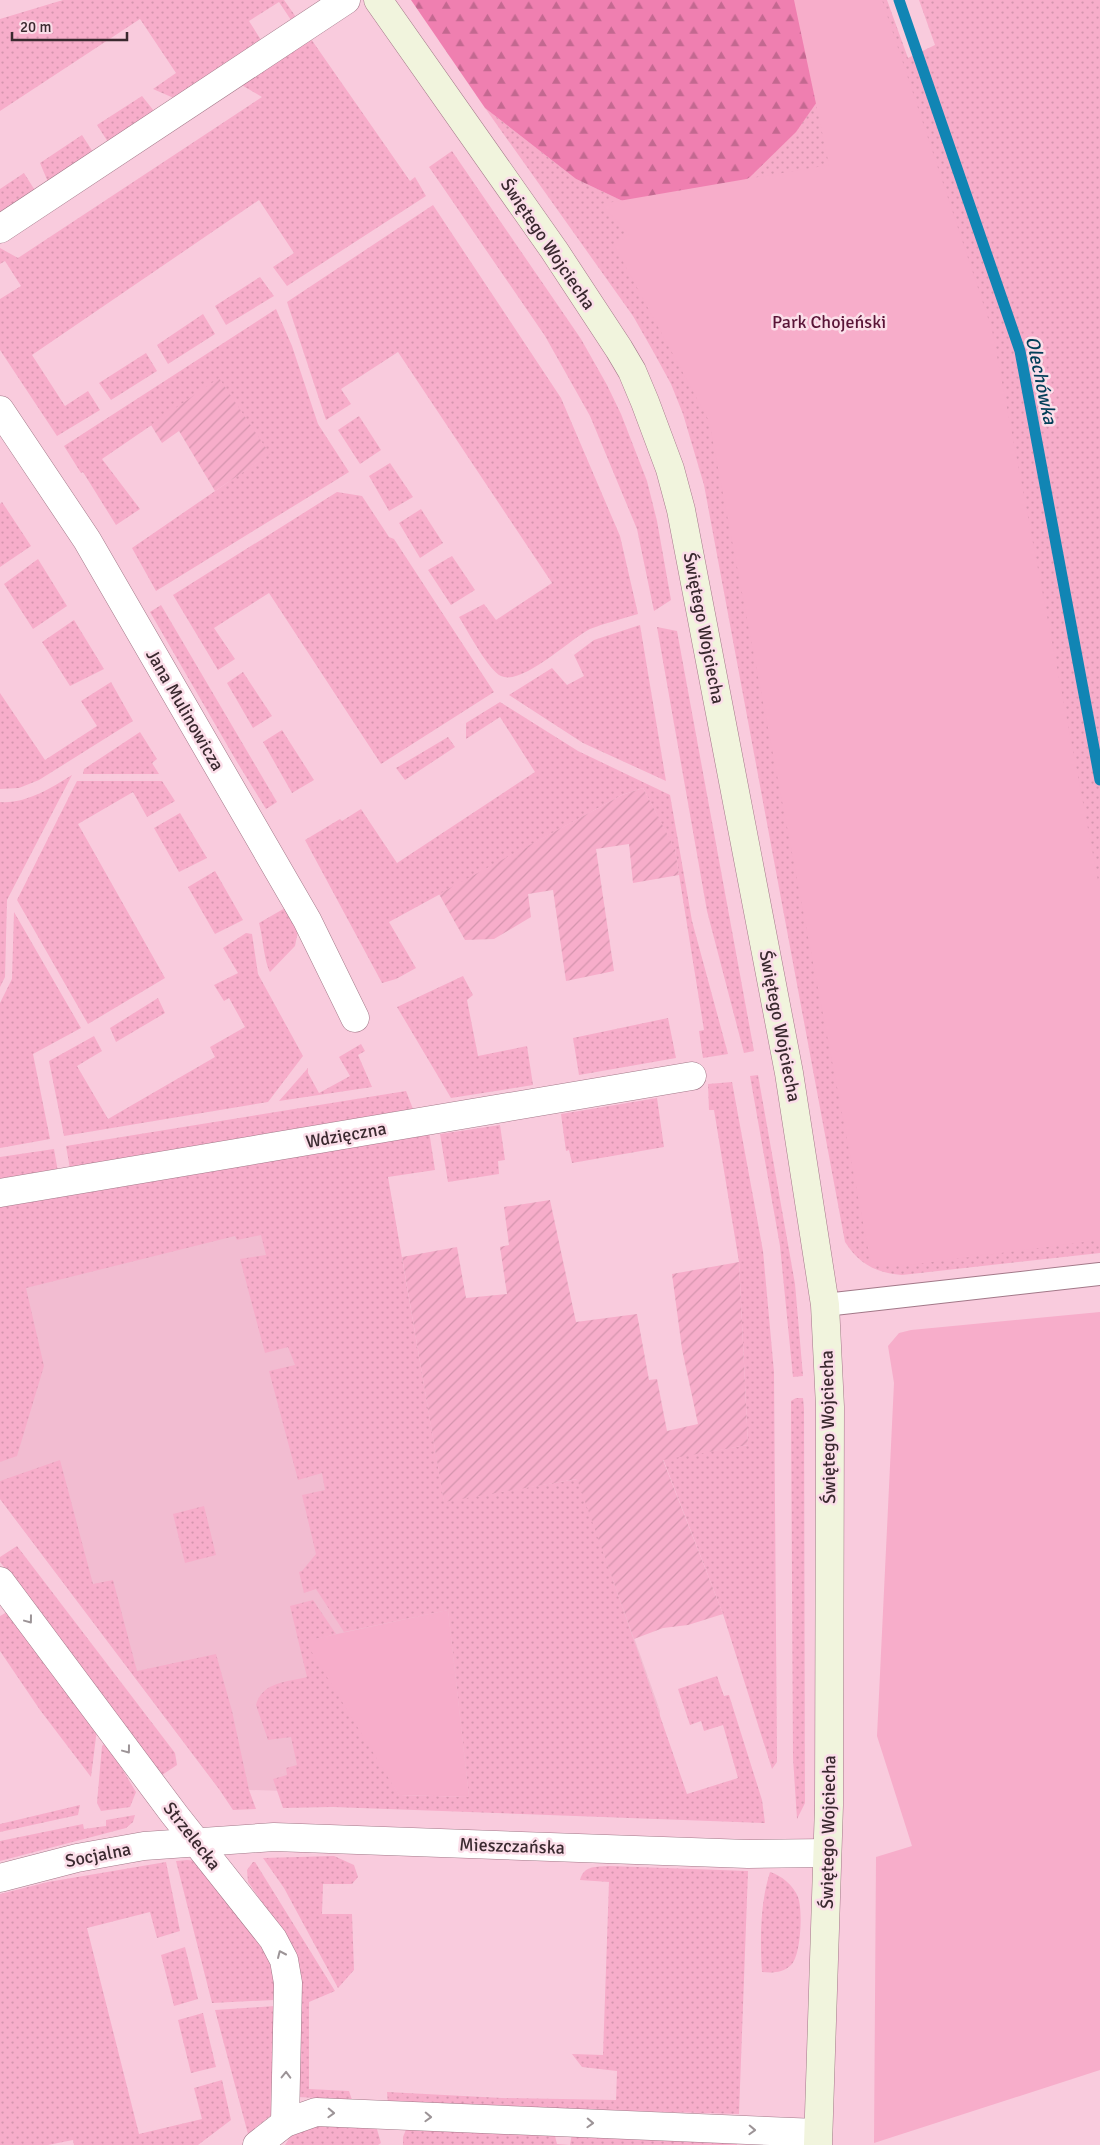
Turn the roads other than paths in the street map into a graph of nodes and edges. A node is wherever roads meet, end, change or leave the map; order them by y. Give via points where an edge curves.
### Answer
1 (346, 0) edge
2 (378, 0) edge
3 (0, 229) edge
4 (0, 410) edge
5 (355, 1018) dead end
6 (692, 1076) dead end
7 (0, 1193) edge
8 (1100, 1274) edge
9 (826, 1305) junction
10 (0, 1581) edge
11 (197, 1842) junction
12 (827, 1853) junction
13 (0, 1878) edge
14 (285, 2123) junction
15 (818, 2139) edge
16 (256, 2145) edge

1 - 3 street
2 - 9 street, Świętego Wojciecha via 619,349 632,371 670,469 681,510 787,1063
4 - 5 street, Jana Mulinowicza via 87,540 307,920
6 - 7 street, Wdzięczna
8 - 9 lane
9 - 12 street, Świętego Wojciecha via 830,1407
10 -> 11 street, Strzelecka
11 - 12 street, Mieszczańska via 274,1837 738,1854
11 - 13 street, Socjalna via 144,1846 76,1858
14 -> 11 street, Strzelecka via 288,1983 284,1960 274,1939
12 - 15 street, Świętego Wojciecha
14 -> 15 street via 316,2112
14 - 16 street

